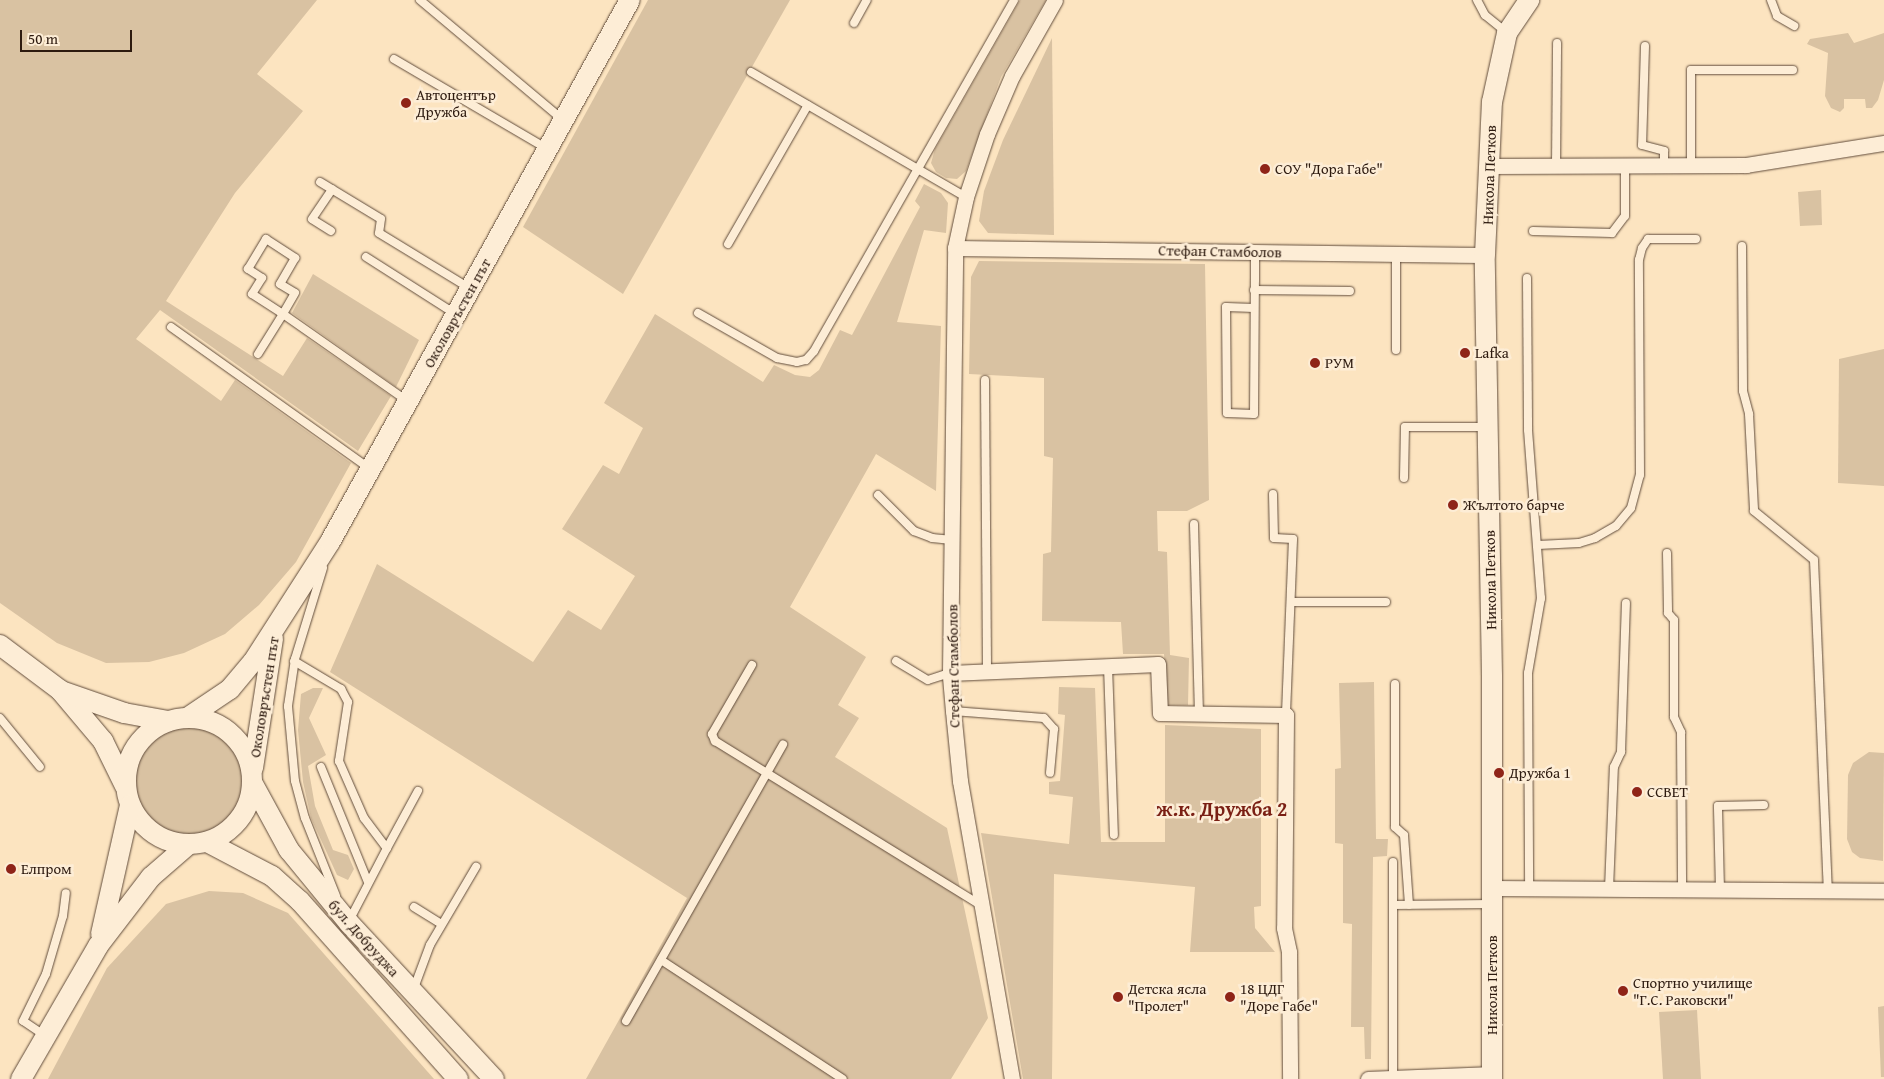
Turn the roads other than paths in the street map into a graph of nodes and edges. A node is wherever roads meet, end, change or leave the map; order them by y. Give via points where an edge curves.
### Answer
1 (420, 0) edge
2 (630, 0) edge
3 (867, 0) edge
4 (1014, 0) edge
5 (1056, 0) edge
6 (1477, 0) edge
7 (1529, 0) edge
8 (1771, 0) edge
9 (854, 22) dead end
10 (1794, 26) dead end
11 (1507, 33) junction
12 (1557, 42) dead end
13 (1645, 46) dead end
14 (394, 59) dead end
15 (1794, 70) dead end
16 (751, 72) dead end
17 (808, 105) junction
18 (564, 120) junction
19 (1884, 143) edge
20 (548, 149) junction
21 (1664, 165) junction
22 (1691, 165) junction
23 (1489, 166) junction
24 (1556, 166) junction
25 (1626, 166) junction
26 (917, 168) junction
27 (320, 182) dead end
28 (332, 189) junction
29 (966, 197) junction
30 (331, 231) dead end
31 (1533, 231) dead end
32 (1696, 239) dead end
33 (728, 244) dead end
34 (1742, 246) dead end
35 (955, 248) junction
36 (1254, 252) junction
37 (1396, 254) junction
38 (1486, 255) junction
39 (366, 258) dead end
40 (1527, 278) dead end
41 (470, 289) junction
42 (1254, 290) junction
43 (1350, 291) dead end
44 (1254, 308) junction
45 (698, 313) dead end
46 (283, 314) junction
47 (456, 314) junction
48 (170, 327) dead end
49 (1396, 350) dead end
50 (258, 354) dead end
51 (985, 380) dead end
52 (408, 401) junction
53 (1488, 427) junction
54 (370, 469) junction
55 (1404, 478) dead end
56 (1273, 494) dead end
57 (878, 495) dead end
58 (1194, 524) dead end
59 (952, 540) junction
60 (330, 542) junction
61 (1538, 545) junction
62 (1667, 553) dead end
63 (1291, 602) junction
64 (1386, 602) dead end
65 (1626, 603) dead end
66 (276, 622) junction
67 (0, 645) edge
68 (294, 661) junction
69 (896, 661) dead end
70 (752, 665) dead end
71 (1108, 666) junction
72 (986, 671) junction
73 (950, 673) junction
74 (1395, 684) dead end
75 (60, 690) junction
76 (953, 711) junction
77 (1199, 713) junction
78 (1286, 715) junction
79 (0, 718) edge
80 (178, 720) junction
81 (783, 745) dead end
82 (40, 767) dead end
83 (320, 768) dead end
84 (768, 772) junction
85 (1050, 773) dead end
86 (252, 778) junction
87 (418, 791) dead end
88 (128, 798) junction
89 (1764, 805) dead end
90 (1114, 835) dead end
91 (198, 843) junction
92 (387, 848) junction
93 (1392, 862) dead end
94 (476, 867) dead end
95 (368, 882) junction
96 (1529, 888) junction
97 (1609, 889) junction
98 (1682, 889) junction
99 (1720, 890) junction
100 (1828, 890) junction
101 (1884, 891) edge
102 (66, 893) dead end
103 (1492, 896) junction
104 (1393, 904) junction
105 (1409, 904) junction
106 (983, 906) junction
107 (414, 907) dead end
108 (349, 923) junction
109 (442, 924) junction
110 (98, 946) junction
111 (661, 960) junction
112 (413, 992) junction
113 (626, 1022) dead end
114 (44, 1035) junction
115 (1492, 1076) edge
116 (1393, 1078) edge
117 (21, 1079) edge
118 (458, 1079) edge
119 (494, 1079) edge
120 (843, 1079) edge
121 (1012, 1079) edge
122 (1290, 1079) edge
123 (1368, 1079) edge

1 - 18 lane
2 - 18 main road, Околовръстен път
3 - 9 lane
4 - 26 lane
5 - 29 street, Стефан Стамболов via 1012,76
6 - 11 lane via 1486,15
7 - 11 main road, Никола Петков
8 - 10 lane via 1776,16
11 - 23 main road, Никола Петков via 1492,102
12 - 24 lane
13 - 21 lane via 1642,145 1664,151
14 - 20 lane
15 - 22 lane via 1691,70
16 - 17 lane
17 - 26 lane
17 - 33 lane
18 - 20 main road, Околовръстен път
19 - 22 street via 1746,165
20 - 41 main road, Околовръстен път
21 - 22 street
21 - 25 street
23 - 24 street
23 - 38 main road, Никола Петков
24 - 25 street
25 - 31 lane via 1625,216 1612,233
26 - 29 lane
26 - 45 lane via 806,360 797,362 778,358
27 - 28 lane
28 - 30 lane via 312,219
28 - 41 lane via 380,219 379,233
29 - 35 street, Стефан Стамболов
32 - 61 lane via 1648,240 1639,260 1640,475 1631,508 1616,526 1595,538 1579,543
34 - 100 lane via 1743,391 1749,414 1754,511 1814,560
35 - 36 street, Стефан Стамболов
35 - 59 street, Стефан Стамболов
36 - 37 street, Стефан Стамболов
36 - 42 lane
37 - 38 street, Стефан Стамболов
37 - 49 lane
38 - 53 main road, Никола Петков
39 - 47 lane
40 - 61 lane via 1528,430
41 - 47 main road, Околовръстен път
42 - 43 lane
42 - 44 lane
44 - 44 lane via 1226,308 1226,414 1254,414
46 - 46 lane via 295,293 280,284 295,258 266,239 248,269 262,278 252,294
46 - 50 lane
46 - 52 lane
47 - 52 main road, Околовръстен път
48 - 54 lane
51 - 72 lane
52 - 54 main road, Околовръстен път
53 - 55 lane via 1405,427
53 - 103 main road, Никола Петков
54 - 60 main road, Околовръстен път
56 - 63 lane via 1274,538 1293,539
57 - 59 lane via 914,531 932,538
58 - 77 lane
59 - 73 street, Стефан Стамболов
60 - 66 main road, Околовръстен път
60 - 68 lane
61 - 96 lane via 1541,598 1528,673
62 - 98 lane via 1668,613 1674,620 1674,717 1681,732
63 - 64 lane
63 - 78 lane
65 - 97 lane via 1621,752 1614,767
66 - 80 main road, Околовръстен път via 253,662 230,689
66 - 86 main road, Околовръстен път via 258,717
67 - 75 main road
68 - 92 lane via 341,689 348,702 339,761 364,818
68 - 108 lane via 288,706 295,781 305,818
69 - 73 lane via 928,680
70 - 84 lane via 712,734 715,741
71 - 72 street
71 - 77 street via 1158,664 1160,713
71 - 90 lane
72 - 73 street
73 - 76 street, Стефан Стамболов
74 - 105 lane via 1395,827 1404,835
75 - 80 main road via 124,713
75 - 88 main road via 103,741
76 - 85 lane via 1044,718 1054,729
76 - 106 street, Стефан Стамболов via 960,781
77 - 78 street
78 - 122 street via 1284,928 1289,952
79 - 82 lane
80 - 86 main road via 213,722 235,736 249,759
80 - 88 main road via 150,732 135,748 129,762
81 - 84 lane
83 - 95 lane
84 - 106 lane
84 - 111 lane
86 - 91 main road via 251,797 239,820 230,830
86 - 108 main road, бул. Добруджа via 289,850
87 - 92 lane
88 - 91 main road via 138,819 156,835
88 - 110 main road via 108,915
89 - 99 lane via 1718,806
91 - 110 main road via 151,877
91 - 118 main road, бул. Добруджа via 272,876 300,902
92 - 95 lane
93 - 104 lane
94 - 109 lane
95 - 108 lane
96 - 97 street
96 - 103 street
97 - 98 street
98 - 99 street
99 - 100 street
100 - 101 street
102 - 114 lane via 63,916 46,974 24,1020
103 - 105 lane
103 - 115 main road, Никола Петков
104 - 105 lane
104 - 116 lane
106 - 121 street, Стефан Стамболов
107 - 109 lane
108 - 112 main road, бул. Добруджа
109 - 112 lane via 421,964
110 - 114 main road
111 - 113 lane
111 - 120 lane
112 - 119 main road, бул. Добруджа
114 - 117 main road
115 - 116 street
116 - 123 street

